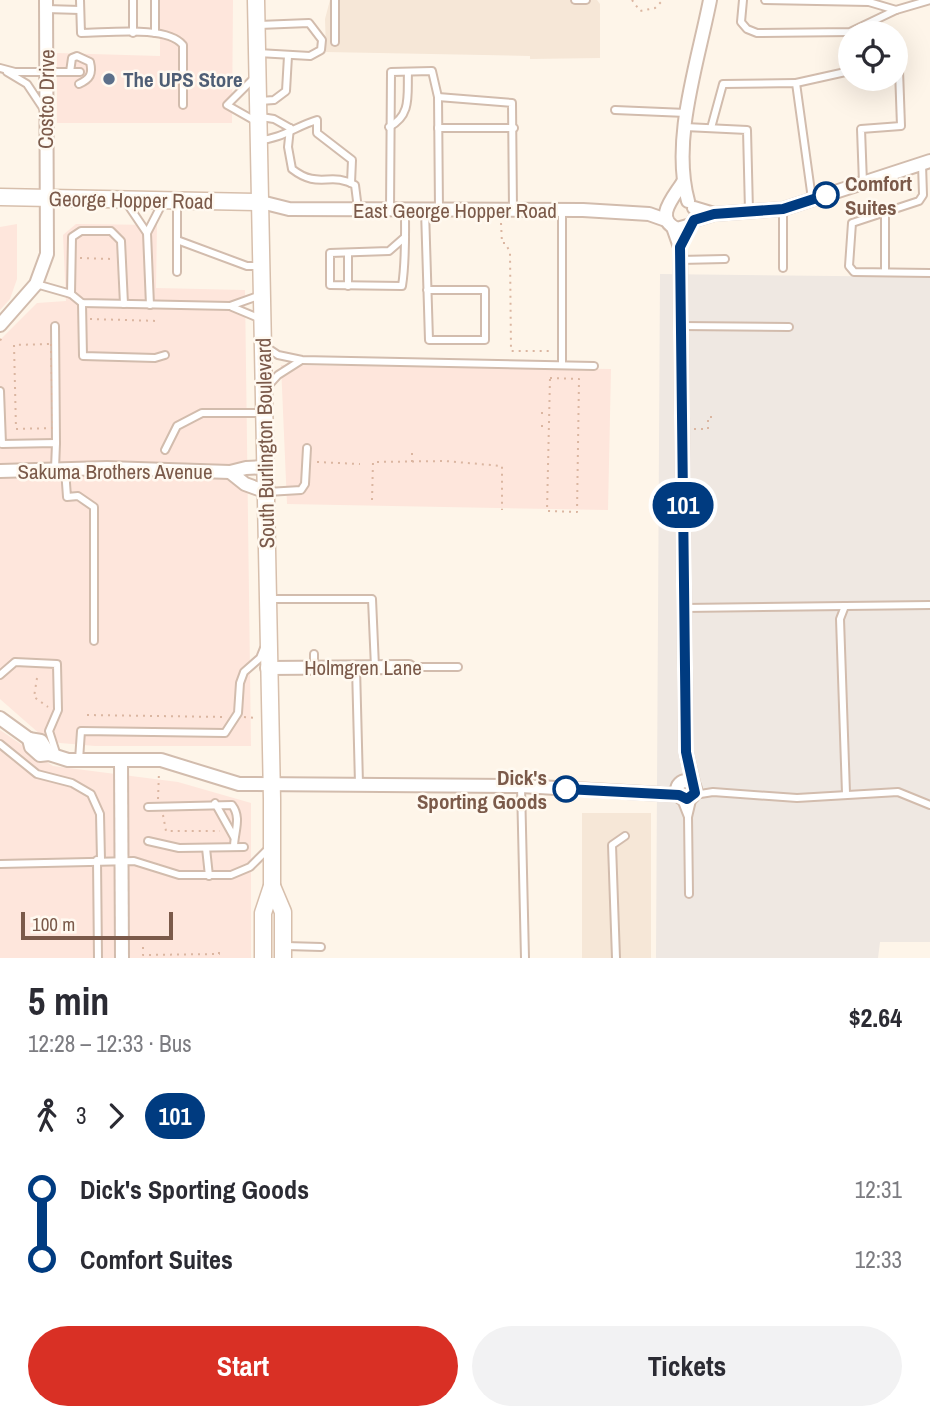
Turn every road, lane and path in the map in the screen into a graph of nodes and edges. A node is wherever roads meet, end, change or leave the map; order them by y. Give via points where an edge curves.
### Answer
1 (80, 0) edge
2 (133, 0) edge
3 (155, 0) edge
4 (256, 0) edge
5 (335, 0) edge
6 (575, 0) edge
7 (632, 0) edge
8 (663, 0) edge
9 (710, 0) edge
10 (743, 0) edge
11 (765, 0) edge
12 (930, 0) edge
13 (586, 1) edge
14 (46, 5) edge
15 (80, 10) junction
16 (896, 10) junction
17 (257, 25) junction
18 (133, 33) junction
19 (155, 33) junction
20 (335, 42) dead end
21 (258, 53) junction
22 (288, 56) junction
23 (0, 68) edge
24 (47, 72) junction
25 (70, 72) junction
26 (80, 72) dead end
27 (408, 72) junction
28 (258, 74) junction
29 (838, 74) edge
30 (796, 83) junction
31 (79, 84) dead end
32 (900, 91) edge
33 (438, 97) junction
34 (183, 105) dead end
35 (615, 110) dead end
36 (45, 112) junction
37 (688, 114) junction
38 (259, 121) junction
39 (389, 127) junction
40 (685, 127) junction
41 (290, 128) junction
42 (438, 128) junction
43 (514, 128) junction
44 (711, 128) junction
45 (926, 163) edge
46 (683, 182) junction
47 (351, 183) junction
48 (863, 183) junction
49 (0, 197) edge
50 (45, 198) junction
51 (812, 200) junction
52 (125, 201) junction
53 (171, 201) junction
54 (261, 202) junction
55 (358, 209) junction
56 (783, 209) junction
57 (390, 210) junction
58 (405, 210) junction
59 (425, 210) junction
60 (439, 210) junction
61 (513, 210) junction
62 (562, 210) junction
63 (749, 211) junction
64 (885, 212) junction
65 (669, 214) junction
66 (692, 214) junction
67 (501, 223) dead end
68 (147, 233) junction
69 (405, 237) junction
70 (177, 240) junction
71 (348, 253) junction
72 (680, 253) junction
73 (75, 258) dead end
74 (118, 259) dead end
75 (725, 259) dead end
76 (262, 267) junction
77 (783, 268) dead end
78 (177, 272) dead end
79 (885, 272) junction
80 (930, 273) edge
81 (36, 284) junction
82 (348, 286) junction
83 (427, 290) junction
84 (71, 294) junction
85 (263, 295) junction
86 (82, 303) junction
87 (124, 304) junction
88 (150, 305) junction
89 (230, 306) junction
90 (82, 318) junction
91 (159, 321) dead end
92 (264, 321) junction
93 (0, 325) edge
94 (55, 326) dead end
95 (681, 326) junction
96 (789, 327) dead end
97 (264, 346) junction
98 (10, 348) dead end
99 (14, 351) junction
100 (550, 351) dead end
101 (165, 355) dead end
102 (302, 360) junction
103 (562, 365) junction
104 (594, 366) dead end
105 (265, 388) junction
106 (0, 391) edge
107 (0, 411) edge
108 (265, 413) junction
109 (541, 413) dead end
110 (549, 413) junction
111 (712, 417) dead end
112 (541, 426) dead end
113 (549, 426) junction
114 (693, 429) dead end
115 (56, 443) junction
116 (1, 444) edge
117 (307, 448) dead end
118 (165, 450) dead end
119 (412, 452) dead end
120 (434, 461) junction
121 (317, 462) dead end
122 (412, 463) junction
123 (341, 464) junction
124 (360, 464) dead end
125 (434, 466) dead end
126 (267, 467) junction
127 (60, 469) junction
128 (341, 469) dead end
129 (0, 471) edge
130 (230, 472) junction
131 (267, 492) junction
132 (372, 500) dead end
133 (502, 510) dead end
134 (267, 599) junction
135 (311, 599) junction
136 (930, 604) edge
137 (845, 606) junction
138 (684, 608) junction
139 (312, 609) dead end
140 (94, 641) dead end
141 (267, 643) junction
142 (356, 667) junction
143 (375, 667) junction
144 (409, 667) joint
145 (458, 667) dead end
146 (267, 668) junction
147 (0, 675) edge
148 (37, 678) dead end
149 (51, 713) dead end
150 (87, 715) dead end
151 (232, 717) dead end
152 (243, 717) dead end
153 (0, 718) edge
154 (257, 718) dead end
155 (0, 744) edge
156 (53, 756) junction
157 (79, 760) junction
158 (121, 761) junction
159 (159, 772) dead end
160 (271, 785) junction
161 (359, 786) junction
162 (521, 786) junction
163 (686, 790) junction
164 (846, 793) junction
165 (158, 802) dead end
166 (215, 803) junction
167 (930, 805) edge
168 (148, 807) dead end
169 (163, 809) dead end
170 (688, 817) junction
171 (228, 831) dead end
172 (625, 836) dead end
173 (234, 839) junction
174 (271, 840) junction
175 (148, 841) dead end
176 (234, 847) junction
177 (244, 847) dead end
178 (206, 848) junction
179 (99, 860) junction
180 (121, 860) junction
181 (0, 864) edge
182 (209, 876) junction
183 (272, 886) junction
184 (689, 894) dead end
185 (143, 947) dead end
186 (321, 947) dead end
187 (219, 949) dead end
188 (284, 952) edge
189 (98, 958) edge
190 (122, 958) edge
191 (263, 958) edge
192 (525, 958) edge
193 (615, 958) edge

1 - 15 lane
2 - 18 lane
3 - 19 lane
4 - 17 main road, South Burlington Boulevard
5 - 20 lane
6 - 13 lane
7 - 8 path via 640,11 655,8
9 - 37 street
10 - 16 lane via 741,22 757,33 850,32
11 - 16 lane via 869,2
12 - 16 lane
14 - 15 lane
14 - 24 street, Costco Drive
15 - 18 lane via 81,33
17 - 21 main road, South Burlington Boulevard
17 - 22 lane via 316,27 321,50 310,56
18 - 19 lane
19 - 34 lane via 172,35 183,45
21 - 22 lane
21 - 28 main road, South Burlington Boulevard
22 - 38 lane via 286,90
23 - 24 lane
23 - 36 lane via 27,84
24 - 25 lane
24 - 36 street, Costco Drive
25 - 26 lane
25 - 31 lane via 72,58 90,62 91,74
27 - 33 lane via 432,71
27 - 39 lane via 407,111
27 - 39 lane via 391,72
28 - 38 main road, South Burlington Boulevard
28 - 38 lane via 227,105
29 - 30 lane
30 - 44 lane via 723,84
30 - 51 lane
32 - 48 lane via 901,126 861,129
33 - 42 lane
33 - 43 lane via 508,101 514,108
35 - 37 lane
36 - 50 street, Costco Drive
37 - 40 street
38 - 41 lane via 274,119
38 - 41 lane via 275,139
38 - 54 main road, South Burlington Boulevard
39 - 57 lane
40 - 44 lane
40 - 46 street
41 - 47 lane via 292,169 306,180
41 - 47 lane via 317,120 317,133 352,160
42 - 43 lane
42 - 60 lane
43 - 61 lane
44 - 63 lane via 747,130
45 - 48 street
45 - 64 lane via 922,198
46 - 65 street
46 - 66 street
47 - 55 lane
48 - 51 street
49 - 50 main road, George Hopper Road
50 - 52 main road, George Hopper Road
50 - 81 street, Costco Drive via 47,254
51 - 56 street
52 - 53 main road, George Hopper Road
52 - 68 lane
53 - 54 main road, George Hopper Road
53 - 68 lane
53 - 70 lane
54 - 55 street, East George Hopper Road via 289,209
54 - 76 main road, South Burlington Boulevard
55 - 57 street, East George Hopper Road
56 - 63 street
56 - 77 lane
57 - 58 street, East George Hopper Road
58 - 59 street, East George Hopper Road
58 - 69 lane
59 - 60 street, East George Hopper Road
59 - 83 lane
60 - 61 street, East George Hopper Road
61 - 62 street, East George Hopper Road
62 - 65 street, East George Hopper Road
62 - 103 lane
63 - 66 street
64 - 79 lane
64 - 79 lane via 849,226 849,265 854,272
65 - 66 street
65 - 66 street via 682,229
65 - 72 street
66 - 72 street
67 - 100 path via 502,243 510,252 511,351
68 - 88 lane
69 - 71 lane via 389,251
69 - 82 lane via 402,286
70 - 76 lane via 247,266
70 - 78 lane
71 - 82 lane
71 - 82 lane via 330,253 330,285
72 - 75 lane
72 - 95 street
73 - 74 path
76 - 85 main road, South Burlington Boulevard
79 - 80 lane
81 - 84 lane
81 - 93 street
83 - 83 lane via 429,340 485,340 485,290
84 - 86 lane
84 - 87 lane via 72,237 81,230 116,233 121,241
85 - 89 lane
85 - 92 main road, South Burlington Boulevard
86 - 87 lane
86 - 90 lane
87 - 88 lane
88 - 89 lane
89 - 92 lane
90 - 91 path
90 - 101 lane via 83,356
92 - 97 main road, South Burlington Boulevard
94 - 115 lane
95 - 96 lane
95 - 138 street
97 - 102 lane via 278,355
97 - 105 main road, South Burlington Boulevard
98 - 99 path
99 - 99 path via 16,429 53,428 51,344 14,345
102 - 103 lane
102 - 105 lane
103 - 104 lane
105 - 108 main road, South Burlington Boulevard
106 - 107 lane
107 - 116 lane
108 - 118 lane via 202,413 177,426
108 - 126 main road, South Burlington Boulevard
109 - 110 path
110 - 113 path
110 - 113 path via 550,378 578,378 578,512 547,511
111 - 114 path via 708,417 708,429
112 - 113 path
115 - 116 lane
115 - 127 lane
117 - 131 lane via 301,491
119 - 122 path
120 - 122 path
120 - 125 path
120 - 133 path via 502,466
121 - 123 path
122 - 132 path via 373,462
123 - 124 path
123 - 128 path
126 - 130 street, Sakuma Brothers Avenue
126 - 131 main road, South Burlington Boulevard
127 - 129 street, Sakuma Brothers Avenue
127 - 130 street, Sakuma Brothers Avenue
127 - 140 lane via 67,497 78,496 94,507
130 - 131 street, Sakuma Brothers Avenue
131 - 134 main road, South Burlington Boulevard
134 - 135 lane
134 - 141 main road, South Burlington Boulevard
135 - 139 lane
135 - 143 lane via 372,599
136 - 137 lane
137 - 138 lane
137 - 164 lane via 840,619
138 - 163 street
141 - 146 main road, South Burlington Boulevard
141 - 157 lane via 260,658 244,672 238,713 225,733 81,731
142 - 143 street, Holmgren Lane
142 - 146 street, Holmgren Lane via 314,661
142 - 161 lane
143 - 144 street, Holmgren Lane
144 - 145 lane, Holmgren Lane
146 - 160 main road, South Burlington Boulevard
147 - 156 lane via 15,662 57,664 57,720 51,723 49,735
148 - 149 path via 34,697
150 - 151 path
152 - 154 path
153 - 156 street via 29,740 40,755
155 - 179 lane via 37,774 72,783 91,794 100,814
156 - 157 street
157 - 158 street
158 - 160 street via 160,760 239,784
158 - 180 street
159 - 165 path
160 - 161 street
160 - 174 main road, South Burlington Boulevard
161 - 162 street
162 - 163 street via 647,793
162 - 192 lane
163 - 164 lane via 797,798
163 - 170 lane
163 - 170 lane
164 - 167 lane via 898,792
166 - 168 lane
166 - 173 lane
166 - 173 lane via 235,808 238,825
169 - 171 path via 166,831
170 - 184 lane
172 - 193 lane via 612,845
173 - 176 lane
174 - 182 lane via 267,852 250,867
174 - 183 main road, South Burlington Boulevard
175 - 178 lane
176 - 177 lane
176 - 178 lane
178 - 182 lane
179 - 180 lane
179 - 181 lane
179 - 189 lane
180 - 182 lane via 179,875
180 - 190 street
183 - 188 main road, South Burlington Boulevard via 283,912
183 - 191 main road, South Burlington Boulevard via 263,913
185 - 187 path via 143,955 219,954
186 - 188 lane

